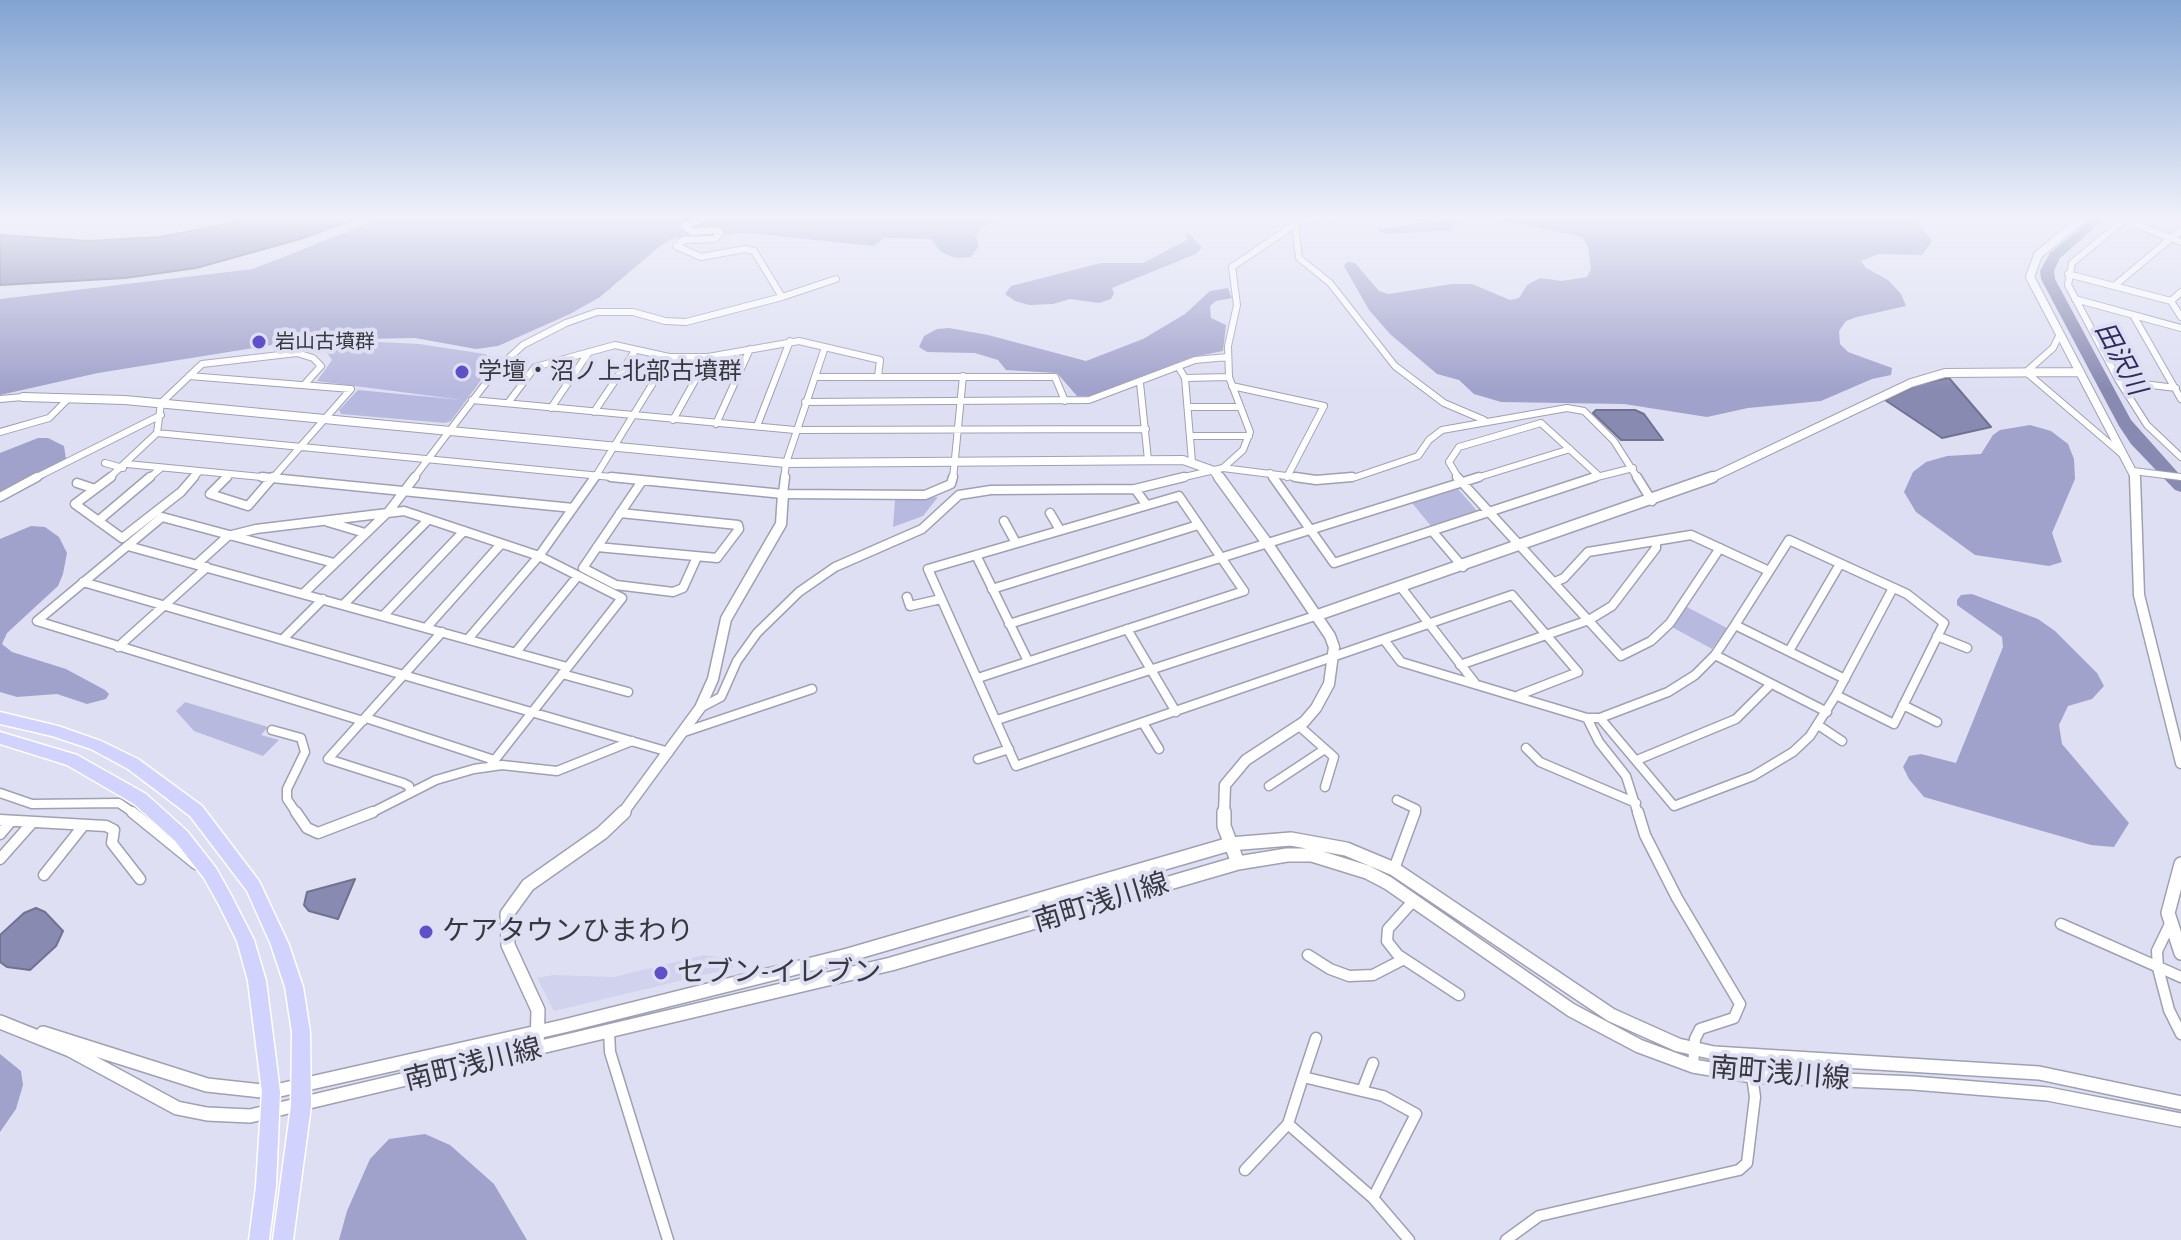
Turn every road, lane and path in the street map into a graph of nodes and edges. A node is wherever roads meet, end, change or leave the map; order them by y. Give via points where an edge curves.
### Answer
1 (768, 274) edge
2 (1233, 274) edge
3 (1319, 274) edge
4 (2031, 274) edge
5 (2068, 274) joint
6 (2128, 274) edge
7 (836, 279) dead end
8 (2114, 286) junction
9 (2181, 292) edge
10 (782, 297) junction
11 (2075, 299) junction
12 (2171, 301) junction
13 (2133, 315) junction
14 (2181, 317) edge
15 (2181, 328) edge
16 (2060, 334) junction
17 (790, 341) junction
18 (825, 347) junction
19 (750, 349) junction
20 (635, 351) junction
21 (589, 352) junction
22 (669, 357) junction
23 (708, 357) junction
24 (1228, 357) junction
25 (1179, 368) junction
26 (2026, 372) junction
27 (2080, 372) junction
28 (189, 376) junction
29 (963, 376) junction
30 (815, 377) junction
31 (878, 377) junction
32 (1229, 377) junction
33 (1185, 378) junction
34 (2119, 381) junction
35 (1140, 383) junction
36 (304, 385) junction
37 (1232, 386) junction
38 (2178, 389) edge
39 (23, 397) joint
40 (69, 398) junction
41 (0, 399) edge
42 (2181, 399) edge
43 (472, 400) junction
44 (961, 401) junction
45 (1065, 401) junction
46 (805, 402) junction
47 (161, 403) junction
48 (508, 403) junction
49 (1188, 407) junction
50 (1239, 407) junction
51 (551, 408) junction
52 (594, 412) junction
53 (161, 415) junction
54 (636, 416) junction
55 (326, 418) junction
56 (673, 420) junction
57 (1485, 420) junction
58 (716, 424) junction
59 (757, 426) junction
60 (451, 429) junction
61 (1146, 429) junction
62 (795, 430) junction
63 (958, 430) junction
64 (0, 432) edge
65 (157, 433) junction
66 (1190, 436) junction
67 (1249, 436) junction
68 (617, 446) junction
69 (301, 447) junction
70 (1570, 449) junction
71 (2126, 457) junction
72 (2181, 457) edge
73 (428, 460) junction
74 (1148, 460) junction
75 (955, 461) junction
76 (1192, 462) junction
77 (105, 463) dead end
78 (786, 463) junction
79 (125, 466) junction
80 (161, 468) junction
81 (1633, 468) junction
82 (1219, 470) junction
83 (2133, 471) junction
84 (199, 472) junction
85 (1270, 473) junction
86 (229, 475) junction
87 (596, 476) junction
88 (1599, 476) junction
89 (1287, 477) junction
90 (2181, 477) edge
91 (272, 479) junction
92 (642, 481) junction
93 (1463, 482) junction
94 (77, 483) dead end
95 (95, 489) junction
96 (1135, 489) junction
97 (403, 492) junction
98 (783, 494) junction
99 (0, 497) edge
100 (1652, 501) junction
101 (1146, 504) junction
102 (573, 508) junction
103 (389, 511) junction
104 (1489, 512) junction
105 (620, 513) junction
106 (1050, 513) dead end
107 (428, 520) junction
108 (98, 521) junction
109 (325, 521) junction
110 (1004, 521) dead end
111 (1198, 525) junction
112 (1311, 529) junction
113 (1060, 530) junction
114 (463, 532) junction
115 (1433, 532) junction
116 (365, 533) junction
117 (228, 536) junction
118 (1656, 542) junction
119 (1016, 543) junction
120 (1267, 543) junction
121 (501, 544) junction
122 (128, 546) junction
123 (1521, 546) junction
124 (597, 547) junction
125 (1720, 548) junction
126 (976, 555) junction
127 (539, 556) junction
128 (697, 557) junction
129 (1221, 557) junction
130 (334, 563) junction
131 (197, 564) junction
132 (1840, 564) junction
133 (207, 567) junction
134 (1463, 567) junction
135 (1769, 571) junction
136 (577, 577) junction
137 (83, 582) junction
138 (1555, 582) junction
139 (1400, 586) junction
140 (1893, 588) junction
141 (992, 589) junction
142 (303, 594) junction
143 (907, 597) dead end
144 (323, 599) junction
145 (941, 599) junction
146 (343, 605) junction
147 (165, 606) junction
148 (383, 616) junction
149 (1315, 616) junction
150 (1589, 620) junction
151 (1009, 624) junction
152 (1429, 625) junction
153 (1735, 625) junction
154 (426, 628) junction
155 (1127, 629) junction
156 (442, 632) junction
157 (1545, 633) junction
158 (1937, 636) junction
159 (283, 639) junction
160 (468, 639) junction
161 (1385, 641) junction
162 (118, 647) junction
163 (1967, 648) dead end
164 (1789, 651) junction
165 (516, 652) junction
166 (1715, 655) junction
167 (1333, 659) junction
168 (1028, 661) junction
169 (1460, 665) junction
170 (1151, 669) junction
171 (564, 670) junction
172 (405, 674) junction
173 (978, 678) junction
174 (1845, 679) junction
175 (1475, 683) junction
176 (1771, 684) junction
177 (812, 689) dead end
178 (628, 692) dead end
179 (1519, 695) junction
180 (1836, 695) junction
181 (1903, 705) junction
182 (700, 708) junction
183 (533, 712) junction
184 (1176, 712) junction
185 (1827, 712) junction
186 (0, 718) edge
187 (1587, 718) junction
188 (1600, 718) junction
189 (364, 719) junction
190 (997, 720) junction
191 (1937, 722) dead end
192 (1143, 723) junction
193 (1298, 725) junction
194 (1818, 725) junction
195 (272, 730) dead end
196 (684, 732) junction
197 (0, 738) edge
198 (633, 740) junction
199 (1842, 741) dead end
200 (1526, 748) dead end
201 (1009, 749) junction
202 (1159, 749) dead end
203 (1325, 749) junction
204 (669, 752) junction
205 (978, 759) dead end
206 (1637, 760) junction
207 (492, 763) junction
208 (2181, 763) edge
209 (1269, 786) dead end
210 (1325, 787) dead end
211 (410, 792) junction
212 (0, 793) edge
213 (1397, 800) dead end
214 (1636, 803) junction
215 (5, 821) edge
216 (31, 824) junction
217 (83, 826) junction
218 (0, 834) edge
219 (1230, 844) junction
220 (0, 859) edge
221 (1238, 863) junction
222 (2181, 864) edge
223 (205, 866) junction
224 (1394, 869) junction
225 (44, 875) dead end
226 (140, 879) dead end
227 (1415, 899) junction
228 (2061, 924) dead end
229 (2170, 924) junction
230 (2181, 953) edge
231 (1308, 955) dead end
232 (1404, 959) junction
233 (2158, 968) junction
234 (2181, 977) edge
235 (1459, 995) dead end
236 (7, 1024) edge
237 (609, 1031) junction
238 (537, 1032) junction
239 (2181, 1034) edge
240 (1316, 1038) dead end
241 (1694, 1048) junction
242 (537, 1049) junction
243 (1373, 1063) dead end
244 (1693, 1066) junction
245 (1752, 1076) junction
246 (1303, 1077) junction
247 (1362, 1091) junction
248 (302, 1096) junction
249 (270, 1102) junction
250 (2181, 1103) edge
251 (2181, 1120) edge
252 (1288, 1124) junction
253 (1245, 1170) dead end
254 (1373, 1198) junction
255 (259, 1240) edge
256 (283, 1240) edge
257 (668, 1240) edge
258 (1409, 1240) edge
259 (1506, 1240) edge

1 - 10 street
2 - 24 street via 1237,305
3 - 57 street via 1395,366 1444,403
4 - 16 street
5 - 8 street
5 - 11 street
6 - 8 street
7 - 10 street
8 - 12 street
9 - 12 street
10 - 43 street via 686,322 620,311 582,317 523,345
11 - 13 street
11 - 34 street
12 - 14 street
13 - 15 street
13 - 38 street
16 - 26 street via 2053,348
16 - 27 street
17 - 18 street
17 - 19 street
17 - 59 street
18 - 30 street
18 - 31 street via 880,360
19 - 23 street
19 - 58 street
20 - 21 street via 615,345
20 - 22 street
20 - 52 street
21 - 48 street via 535,367
21 - 51 street
22 - 23 street
22 - 54 street
23 - 56 street
24 - 25 street via 1207,357
24 - 32 street
25 - 33 street
25 - 35 street
26 - 27 street
26 - 71 street
26 - 100 street via 1945,373 1911,383 1699,484
27 - 71 street
28 - 36 street
28 - 36 street via 202,364 297,353 321,366
28 - 47 street
29 - 31 street
29 - 44 street
29 - 45 street via 1055,377
30 - 31 street
30 - 46 street
32 - 33 street
32 - 37 street
33 - 49 street
34 - 38 street
34 - 72 street via 2147,425
35 - 45 street via 1089,400
35 - 61 street
36 - 55 street via 351,389
37 - 50 street
37 - 89 street via 1324,406
38 - 42 street
39 - 40 street
39 - 41 street
40 - 47 street
40 - 64 street via 49,418
43 - 48 street
43 - 60 street
44 - 45 street
44 - 46 street
44 - 63 street
46 - 62 street
47 - 53 street
47 - 55 street
48 - 51 street
49 - 50 street
49 - 66 street
50 - 67 street
51 - 52 street
52 - 54 street
53 - 65 street
53 - 99 street
54 - 56 street
54 - 68 street
55 - 60 street
55 - 69 street
56 - 58 street
57 - 81 street via 1552,409 1584,411
57 - 89 street via 1442,430 1418,456 1356,477
58 - 59 street
59 - 62 street
60 - 68 street
60 - 73 street
61 - 63 street
61 - 74 street
62 - 63 street
62 - 78 street
63 - 75 street
65 - 69 street
65 - 79 street
66 - 67 street
66 - 76 street
67 - 82 street via 1243,450
68 - 78 street
68 - 87 street
69 - 73 street
69 - 91 street
70 - 88 street
70 - 93 street
70 - 93 street via 1541,423 1459,447 1449,468
71 - 83 street
73 - 87 street
73 - 97 street
74 - 75 street
74 - 76 street
75 - 78 street
75 - 98 street via 951,484 925,495
76 - 82 street
77 - 79 street
78 - 98 street
79 - 80 street
79 - 95 street
80 - 84 street
80 - 108 street
81 - 88 street
81 - 100 street
82 - 85 street
82 - 96 street
82 - 120 street
83 - 90 street
83 - 208 street via 2138,489 2139,595
84 - 86 street
84 - 108 street via 122,538
85 - 89 street
85 - 112 street
86 - 91 street
86 - 91 street via 210,494 248,506
87 - 92 street
87 - 102 street
88 - 104 street
91 - 97 street
92 - 98 street
92 - 105 street
93 - 104 street
93 - 112 street
94 - 95 street
95 - 108 street via 75,504
96 - 101 street
96 - 182 street via 991,490 953,498 922,529 835,567 799,592 757,633 721,697
97 - 102 street
97 - 103 street
98 - 182 street via 781,524 726,619 713,679
100 - 123 street
101 - 111 street via 1179,496
101 - 113 street
102 - 127 street
103 - 107 street
103 - 109 street
103 - 116 street
104 - 115 street
104 - 123 street
105 - 124 street
105 - 128 street via 738,525 717,558
106 - 113 street
107 - 114 street
107 - 146 street
109 - 116 street
109 - 117 street
110 - 119 street
111 - 129 street
111 - 141 street
112 - 115 street via 1334,563
112 - 120 street
113 - 119 street
114 - 121 street
114 - 148 street
115 - 134 street
116 - 130 street
117 - 122 street via 162,517
117 - 130 street
117 - 131 street
118 - 125 street via 1691,535
118 - 138 street via 1588,552
118 - 150 street via 1618,600
119 - 126 street
120 - 129 street
120 - 149 street
121 - 127 street
121 - 154 street
122 - 131 street
122 - 137 street
123 - 134 street
123 - 138 street
124 - 128 street
124 - 128 street via 583,568 616,585 673,592 683,588
125 - 135 street
125 - 150 street via 1680,610 1651,641 1621,656
126 - 141 street
126 - 145 street via 928,569
127 - 136 street
127 - 160 street
129 - 151 street
129 - 155 street via 1244,591
130 - 142 street
131 - 133 street
132 - 135 street via 1789,540
132 - 140 street
132 - 164 street
133 - 142 street
133 - 147 street
134 - 139 street
135 - 153 street
136 - 165 street
136 - 171 street via 622,598
137 - 147 street
137 - 162 street via 37,621
138 - 150 street
139 - 149 street
139 - 152 street
140 - 158 street via 1944,623
140 - 174 street
141 - 151 street
142 - 144 street
143 - 145 street via 910,606
144 - 146 street
144 - 159 street
145 - 173 street
146 - 148 street
147 - 159 street
147 - 162 street
148 - 154 street
149 - 167 street via 1330,636
149 - 170 street
150 - 157 street
151 - 168 street
152 - 157 street via 1512,595
152 - 161 street
152 - 169 street
153 - 164 street
153 - 166 street
154 - 156 street
155 - 168 street
155 - 170 street
156 - 160 street
156 - 172 street
157 - 169 street
157 - 179 street via 1578,672
158 - 163 street
158 - 181 street
159 - 172 street
160 - 165 street
161 - 167 street
161 - 175 street via 1401,662
162 - 189 street
164 - 174 street
165 - 171 street
166 - 176 street
166 - 188 street via 1668,692
167 - 184 street
167 - 193 street via 1329,684 1316,708
168 - 173 street
169 - 175 street
170 - 184 street
170 - 190 street
171 - 178 street
171 - 183 street
172 - 183 street
172 - 189 street
173 - 190 street
174 - 180 street
175 - 179 street
176 - 185 street
176 - 206 street via 1736,719
177 - 196 street
179 - 187 street
180 - 181 street via 1894,724
180 - 185 street
181 - 191 street
182 - 196 street
183 - 198 street
183 - 207 street
184 - 192 street
185 - 194 street
186 - 248 highway via 53,730 133,764 196,811 218,836 253,886 294,987
187 - 188 street
187 - 214 street via 1626,776
188 - 206 street
189 - 207 street
189 - 211 street via 328,759 403,783
190 - 201 street
192 - 201 street via 1016,766
192 - 202 street
193 - 203 street
193 - 219 street via 1246,760 1225,785 1224,826
194 - 199 street
194 - 206 street via 1793,752 1764,770 1674,806
195 - 211 street via 301,738 305,752 287,799 307,828 318,833 357,820
196 - 204 street
197 - 223 highway via 72,760 140,799
198 - 204 street
198 - 207 street via 557,771
200 - 214 street via 1540,762
201 - 205 street
203 - 209 street
203 - 210 street via 1334,757
204 - 238 street via 621,816 528,885 507,914 508,945 538,1010
207 - 211 street
212 - 223 street via 32,804 119,803 197,866
213 - 224 street via 1416,809
214 - 241 street via 1670,885 1740,1004 1734,1018 1700,1029
215 - 216 street
215 - 218 street
216 - 217 street
216 - 220 street
217 - 225 street
217 - 226 street via 114,830 112,843
219 - 221 street
219 - 224 street, 南町浅川線 via 1268,839 1317,842
219 - 238 street, 南町浅川線 via 863,952
221 - 227 street, 南町浅川線 via 1312,855 1367,872
221 - 237 street, 南町浅川線 via 891,964
222 - 229 street via 2169,900
223 - 249 highway via 245,940 257,981
224 - 241 street, 南町浅川線 via 1611,1015
227 - 232 street via 1386,936
227 - 244 street, 南町浅川線 via 1571,1010 1639,1046
228 - 233 street
229 - 230 street
229 - 233 street via 2157,951
231 - 232 street via 1349,976 1373,975
232 - 235 street
233 - 234 street
233 - 239 street
236 - 249 street
236 - 249 street, 南町浅川線 via 70,1050 177,1108 228,1116
237 - 242 street, 南町浅川線
237 - 257 street via 610,1052
238 - 242 street
238 - 248 street, 南町浅川線
240 - 246 street
241 - 244 street
241 - 250 street, 南町浅川線 via 2039,1073
242 - 248 street, 南町浅川線
243 - 247 street
244 - 245 street, 南町浅川線
245 - 251 street, 南町浅川線 via 2048,1094
245 - 259 street via 1755,1097 1747,1163 1739,1170 1539,1216
246 - 247 street
246 - 252 street
247 - 254 street via 1416,1114
248 - 249 street
248 - 249 street, 南町浅川線
248 - 256 highway
249 - 255 highway
252 - 253 street
252 - 254 street
254 - 258 street

